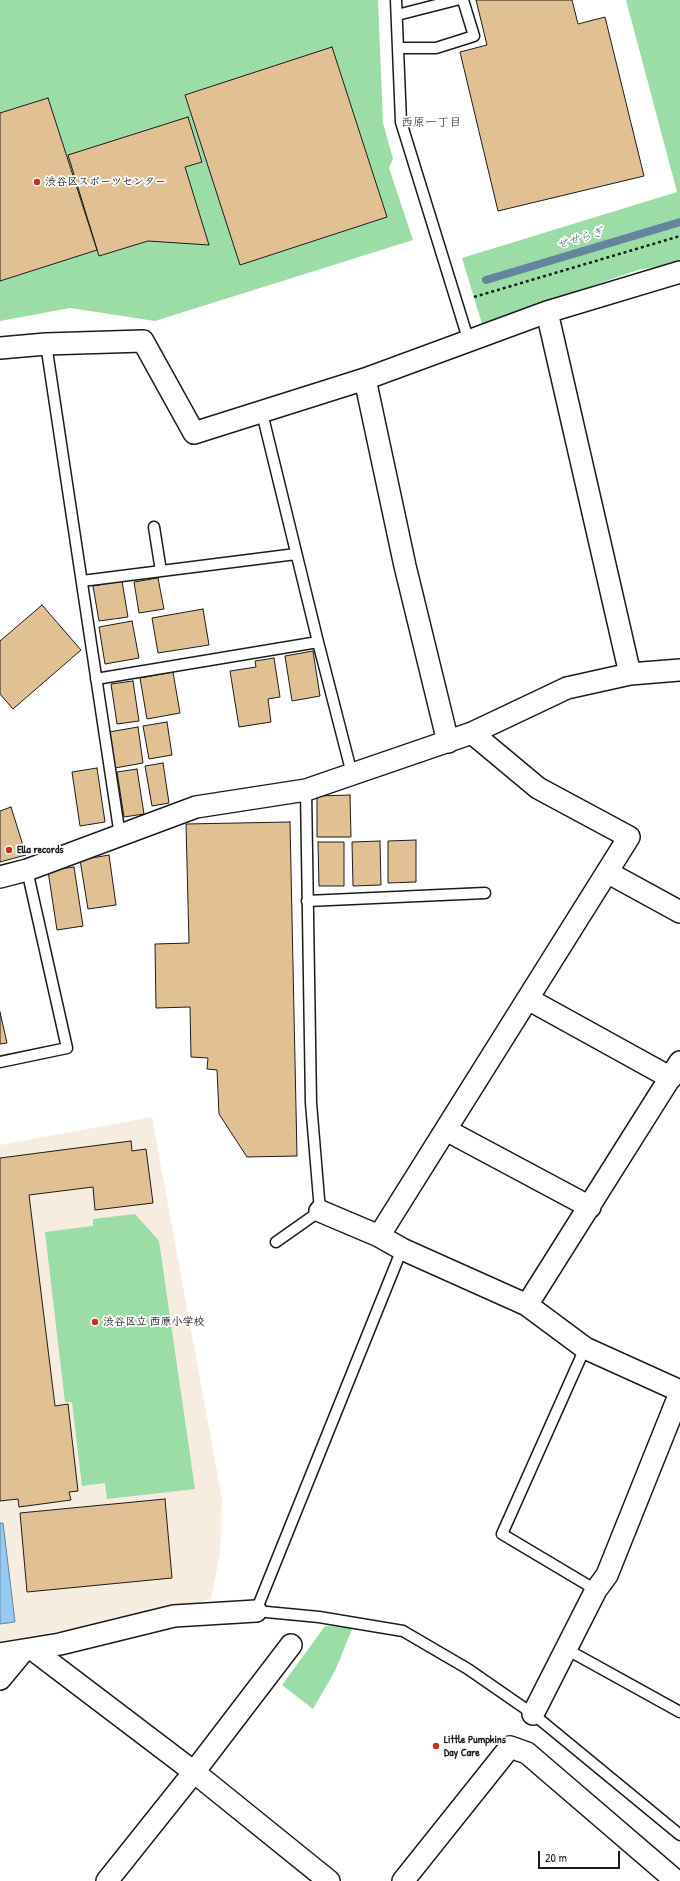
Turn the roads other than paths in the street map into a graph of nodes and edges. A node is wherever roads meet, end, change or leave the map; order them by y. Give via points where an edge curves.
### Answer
1 (396, 0) edge
2 (456, 0) edge
3 (463, 0) edge
4 (397, 16) junction
5 (398, 48) junction
6 (680, 272) edge
7 (547, 312) junction
8 (469, 342) junction
9 (46, 344) junction
10 (0, 348) edge
11 (365, 379) junction
12 (262, 413) junction
13 (154, 527) dead end
14 (296, 554) junction
15 (160, 571) junction
16 (82, 581) junction
17 (318, 642) junction
18 (680, 670) edge
19 (630, 674) junction
20 (96, 679) junction
21 (472, 733) junction
22 (448, 742) junction
23 (352, 774) junction
24 (306, 790) junction
25 (120, 836) junction
26 (27, 870) junction
27 (607, 872) junction
28 (0, 877) edge
29 (485, 893) dead end
30 (307, 901) junction
31 (680, 912) edge
32 (528, 999) junction
33 (0, 1062) edge
34 (675, 1070) edge
35 (446, 1130) junction
36 (590, 1207) junction
37 (320, 1211) junction
38 (379, 1236) junction
39 (276, 1242) dead end
40 (402, 1249) junction
41 (527, 1305) junction
42 (585, 1348) junction
43 (680, 1392) edge
44 (596, 1590) junction
45 (256, 1611) junction
46 (291, 1645) dead end
47 (28, 1649) junction
48 (566, 1649) junction
49 (0, 1654) edge
50 (0, 1679) edge
51 (680, 1712) edge
52 (533, 1714) junction
53 (194, 1772) junction
54 (680, 1835) edge
55 (107, 1881) edge
56 (329, 1881) edge
57 (403, 1881) edge
58 (676, 1881) edge

1 - 4 lane
2 - 4 lane
3 - 5 lane via 474,36 436,48
4 - 5 lane
5 - 8 lane via 401,122
6 - 7 street
7 - 8 street
7 - 19 street
8 - 11 street
9 - 10 street
9 - 12 street via 143,342 194,433
9 - 16 lane
11 - 12 street
11 - 22 street via 405,566
12 - 14 lane
13 - 15 lane
14 - 15 lane
14 - 17 lane
15 - 16 lane
16 - 20 lane
17 - 20 lane
17 - 23 lane
18 - 19 street
19 - 21 street via 567,688
20 - 25 lane
21 - 22 street
21 - 27 street via 538,788 629,836
22 - 23 street
23 - 24 street
24 - 25 street via 196,807
24 - 30 lane
25 - 26 street
26 - 28 street
26 - 33 lane via 67,1048
27 - 31 street
27 - 32 street
29 - 30 lane
30 - 37 lane via 311,1103
32 - 34 street
32 - 35 street
34 - 36 street
35 - 36 street
35 - 38 street
36 - 41 street
37 - 38 street
37 - 39 lane
38 - 40 street
40 - 41 street
40 - 45 lane
41 - 42 street
42 - 43 street
42 - 44 lane via 502,1534
43 - 44 street via 607,1576
44 - 48 street
45 - 47 street via 174,1616 60,1644
45 - 52 lane via 319,1617 403,1631 468,1670
46 - 53 street
47 - 49 street
47 - 50 street
47 - 53 street
48 - 51 lane
48 - 52 street
52 - 54 lane
53 - 55 street
53 - 56 street
57 - 58 street via 510,1747 527,1752

